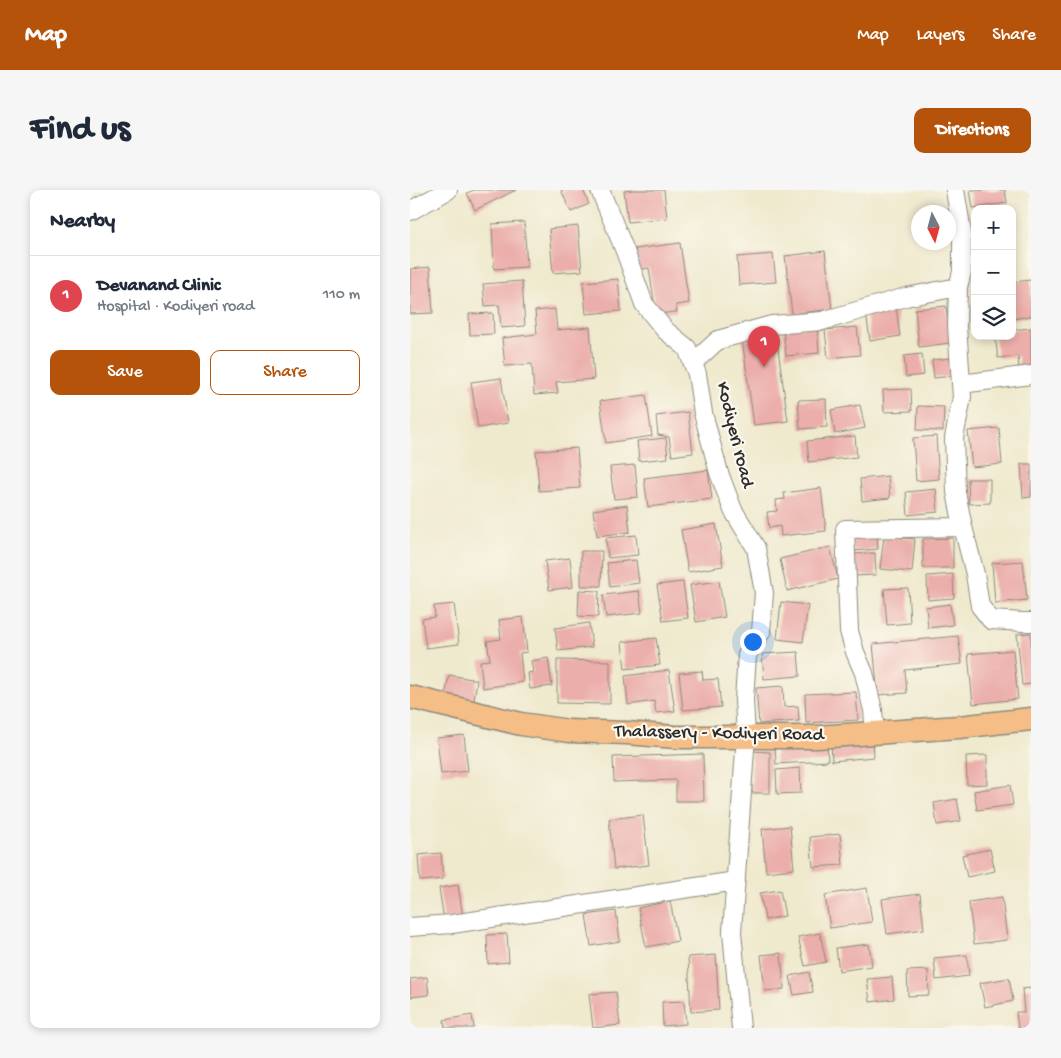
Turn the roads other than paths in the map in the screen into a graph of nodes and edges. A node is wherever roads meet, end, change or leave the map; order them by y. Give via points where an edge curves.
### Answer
1 (448, 190) edge
2 (600, 190) edge
3 (955, 190) edge
4 (410, 211) edge
5 (958, 287) junction
6 (693, 363) junction
7 (1031, 375) edge
8 (961, 384) junction
9 (963, 527) junction
10 (1031, 622) edge
11 (410, 697) edge
12 (1031, 719) edge
13 (875, 733) junction
14 (746, 736) junction
15 (736, 881) junction
16 (410, 927) edge
17 (741, 1028) edge

1 - 4 street
2 - 6 street, Kodiyeri road via 644,304 665,330 687,348
3 - 5 street via 962,232 962,272
5 - 6 street via 906,297 822,321 772,324 718,340
5 - 8 street
6 - 14 street, Kodiyeri road via 719,474 733,510 756,548 764,593 761,632 747,655
7 - 8 street
8 - 9 street via 962,397 954,438 956,492
9 - 10 street via 980,606 991,620
9 - 13 street via 845,529 849,631 866,682
11 - 14 main road, Thalassery - Kodiyeri Road via 521,724 569,731 676,737
12 - 13 main road, Thalassery - Kodiyeri Road
13 - 14 main road, Thalassery - Kodiyeri Road via 817,737
14 - 15 street, Kodiyeri road
15 - 16 street via 462,923
15 - 17 street, Kodiyeri road via 732,932

